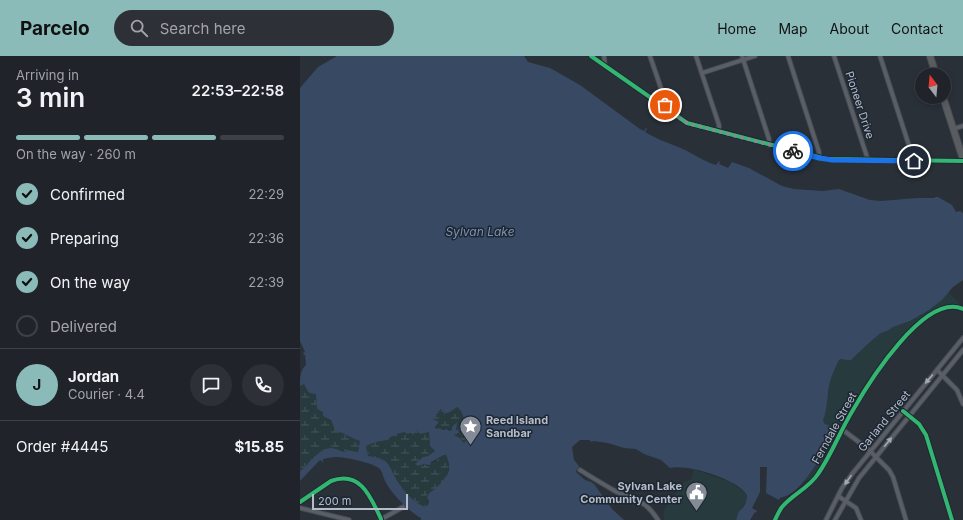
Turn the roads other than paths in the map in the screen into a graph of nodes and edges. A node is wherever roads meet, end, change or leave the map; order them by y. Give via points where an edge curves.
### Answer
1 (591, 56) edge
2 (604, 56) edge
3 (650, 56) edge
4 (696, 56) edge
5 (754, 56) edge
6 (788, 56) edge
7 (834, 56) edge
8 (880, 56) edge
9 (930, 56) edge
10 (743, 58) edge
11 (605, 66) junction
12 (934, 68) edge
13 (702, 73) junction
14 (945, 104) edge
15 (665, 108) junction
16 (963, 126) edge
17 (953, 129) junction
18 (719, 131) junction
19 (769, 145) junction
20 (819, 158) junction
21 (868, 160) junction
22 (963, 160) edge
23 (914, 161) junction
24 (963, 309) edge
25 (963, 338) edge
26 (963, 350) edge
27 (937, 370) junction
28 (942, 375) junction
29 (963, 404) edge
30 (903, 411) junction
31 (909, 416) junction
32 (843, 430) junction
33 (870, 451) junction
34 (876, 457) junction
35 (580, 470) dead end
36 (838, 496) junction
37 (845, 501) junction
38 (300, 502) edge
39 (403, 506) dead end
40 (300, 508) edge
41 (349, 520) edge
42 (381, 520) edge
43 (658, 520) edge
44 (775, 520) edge
45 (826, 520) edge
46 (835, 520) edge
47 (861, 520) edge
48 (906, 520) edge
49 (952, 520) edge

1 - 11 street
2 - 11 street
3 - 15 street via 665,100
4 - 13 street
5 - 10 street
6 - 20 street
7 - 21 street, Pioneer Drive
8 - 23 street
9 - 12 highway
10 - 13 street
10 - 19 street
11 - 15 street
13 - 18 street
14 - 17 highway
15 - 18 street via 686,122
16 - 17 street
17 - 22 highway
18 - 19 street
19 - 20 street
20 - 21 street
21 - 23 street
22 - 23 street
24 - 32 street, Ferndale Street via 951,306 940,310 913,328 870,381
25 - 27 street, Garland Street
26 - 28 street, Garland Street
27 - 28 street
27 -> 30 street, Garland Street
28 - 29 street via 957,390
28 - 31 street, Garland Street
30 - 31 street
30 - 33 street, Garland Street
34 -> 31 street, Garland Street
31 - 49 street via 919,424 926,435
32 - 33 street
32 - 44 street, Ferndale Street via 819,473 809,485 785,504
33 - 34 street
33 -> 36 street, Garland Street
34 - 37 street, Garland Street
34 - 48 street via 893,476
35 - 43 street via 642,502 651,509
36 - 37 street
36 - 45 street, Garland Street
37 - 46 street, Garland Street
37 - 47 street via 856,508
38 - 42 street via 337,479 356,482 363,486 372,498
39 - 42 street
40 - 41 street

